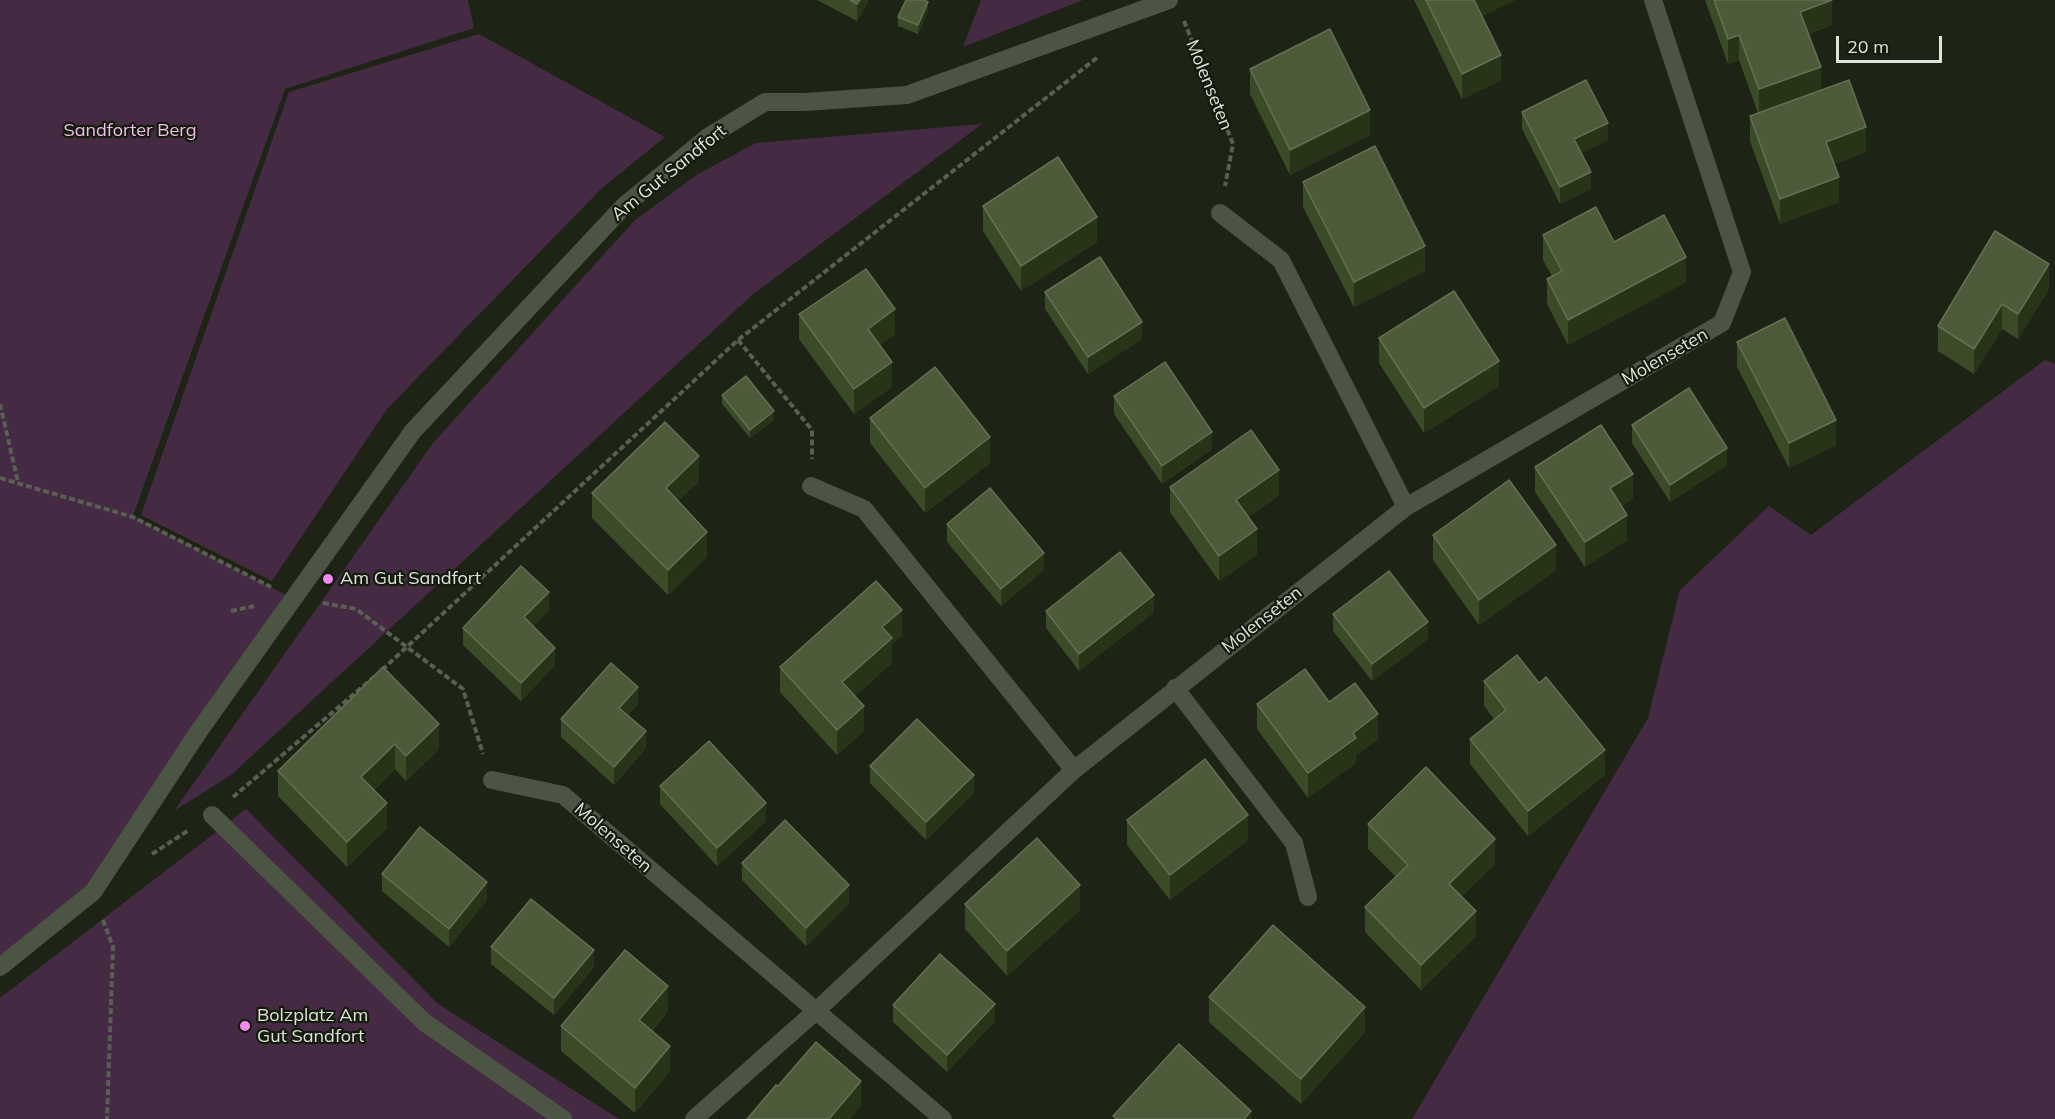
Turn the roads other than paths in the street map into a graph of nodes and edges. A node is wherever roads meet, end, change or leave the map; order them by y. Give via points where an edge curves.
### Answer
1 (1653, 0) edge
2 (1174, 6) edge
3 (1220, 213) road end
4 (811, 486) road end
5 (1406, 507) junction
6 (1175, 688) junction
7 (1074, 770) junction
8 (492, 780) road end
9 (212, 815) road end
10 (1308, 897) dead end
11 (0, 967) edge
12 (816, 1011) junction
13 (563, 1119) edge
14 (694, 1119) edge
15 (943, 1119) edge

1 - 5 street, Molenseten via 1742,272 1722,323
2 - 11 street, Am Gut Sandfort via 906,95 765,102 708,137 624,206 413,431 199,731 93,892
3 - 5 street via 1281,260
4 - 7 street via 864,509
5 - 6 street, Molenseten
6 - 7 street, Molenseten
6 - 10 street via 1294,843
7 - 12 street, Molenseten
8 - 12 street, Molenseten via 563,795
9 - 13 street via 424,1022
12 - 14 street, Molenseten
12 - 15 street, Molenseten

